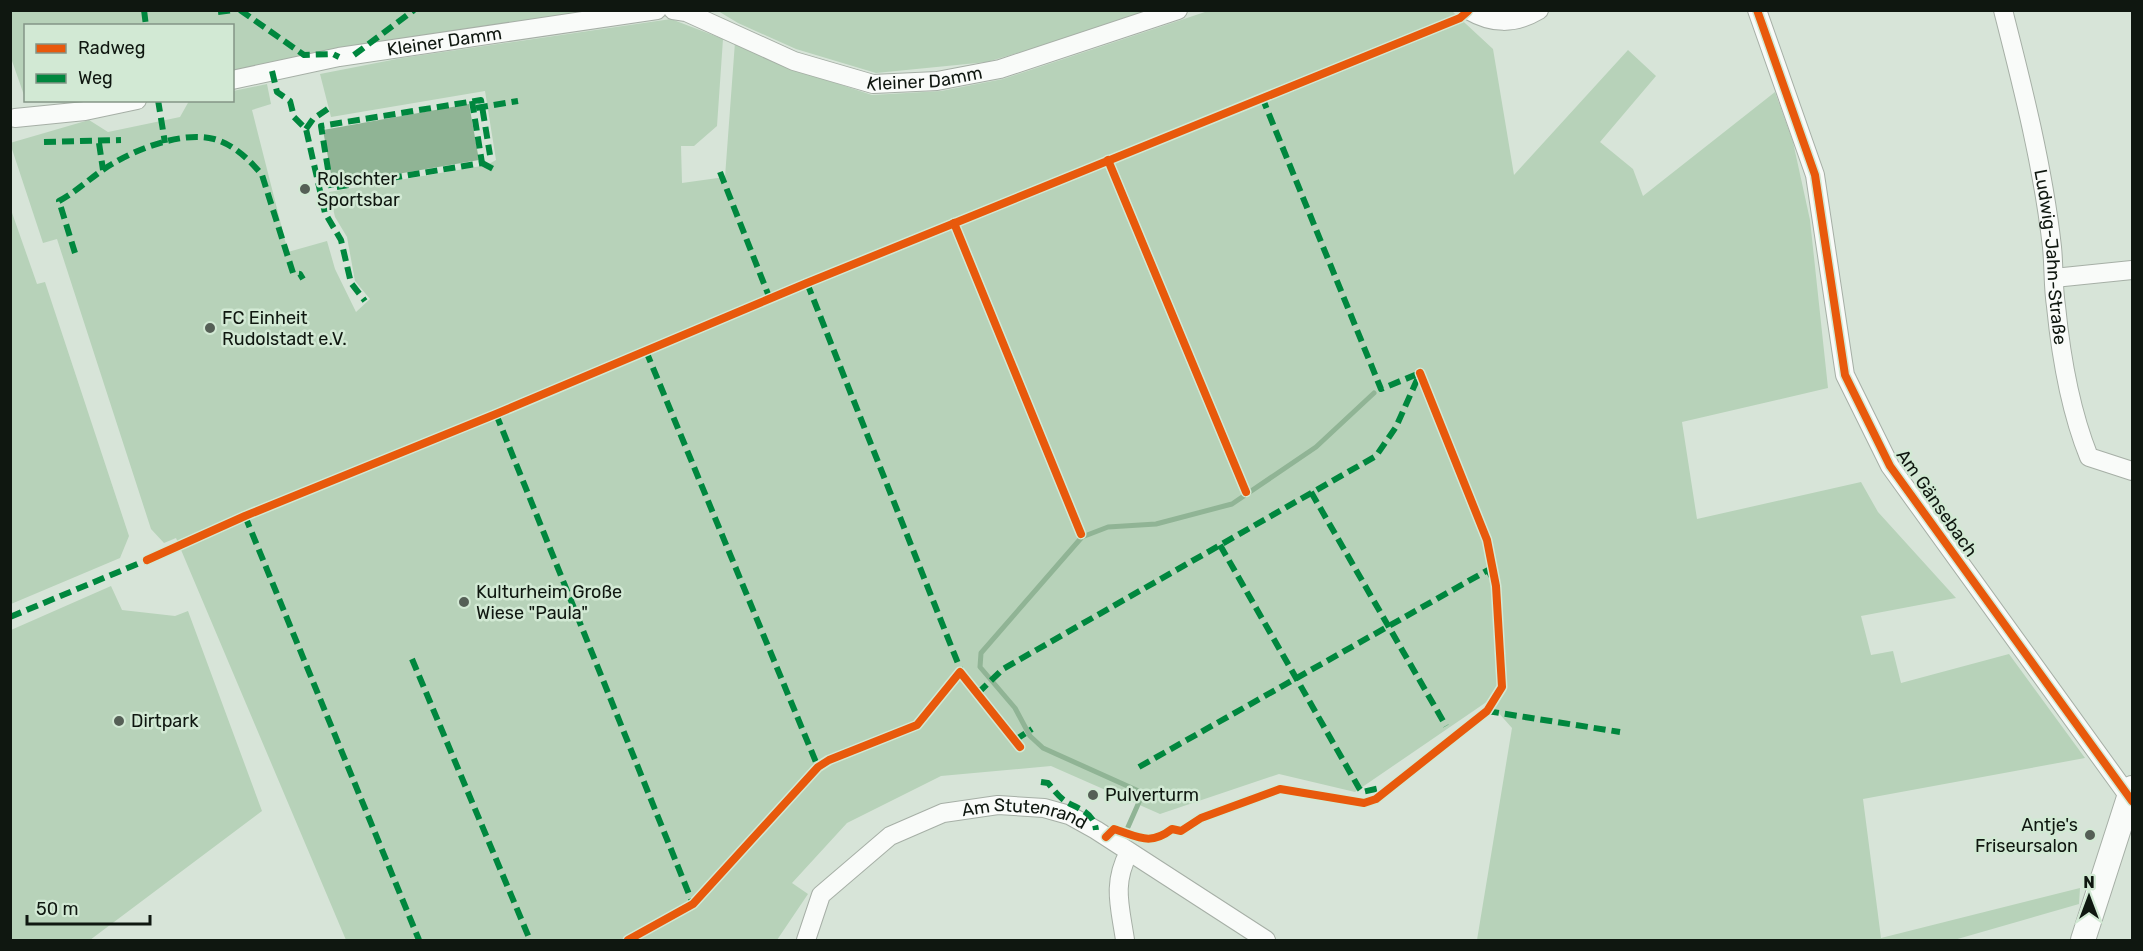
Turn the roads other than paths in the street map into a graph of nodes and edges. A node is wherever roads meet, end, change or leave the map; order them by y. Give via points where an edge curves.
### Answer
1 (657, 10) edge
2 (673, 10) edge
3 (1178, 10) edge
4 (1468, 10) edge
5 (1539, 10) edge
6 (1757, 10) edge
7 (2003, 10) edge
8 (234, 80) edge
9 (128, 102) edge
10 (15, 118) dead end
11 (2133, 270) edge
12 (2054, 278) junction
13 (2133, 471) edge
14 (2131, 795) edge
15 (1129, 852) junction
16 (806, 940) edge
17 (1125, 940) edge
18 (1266, 940) edge
19 (2083, 940) edge

1 - 8 street, Kleiner Damm via 339,57
2 - 3 street, Kleiner Damm via 686,12 794,61 873,84 938,81 999,69
4 - 5 street via 1485,20 1507,23
6 - 14 street, Am Gänsebach via 1815,175 1845,375 1890,466
7 - 12 street, Ludwig-Jahn-Straße via 2026,99
9 - 10 street
11 - 12 street
12 - 13 street, Ludwig-Jahn-Straße via 2075,422 2089,457
14 - 19 street
15 - 16 street, Am Stutenrand via 1069,815 1044,808 998,805 943,813 890,836 821,895
15 - 17 street via 1120,869 1117,888
15 - 18 street, Am Stutenrand

